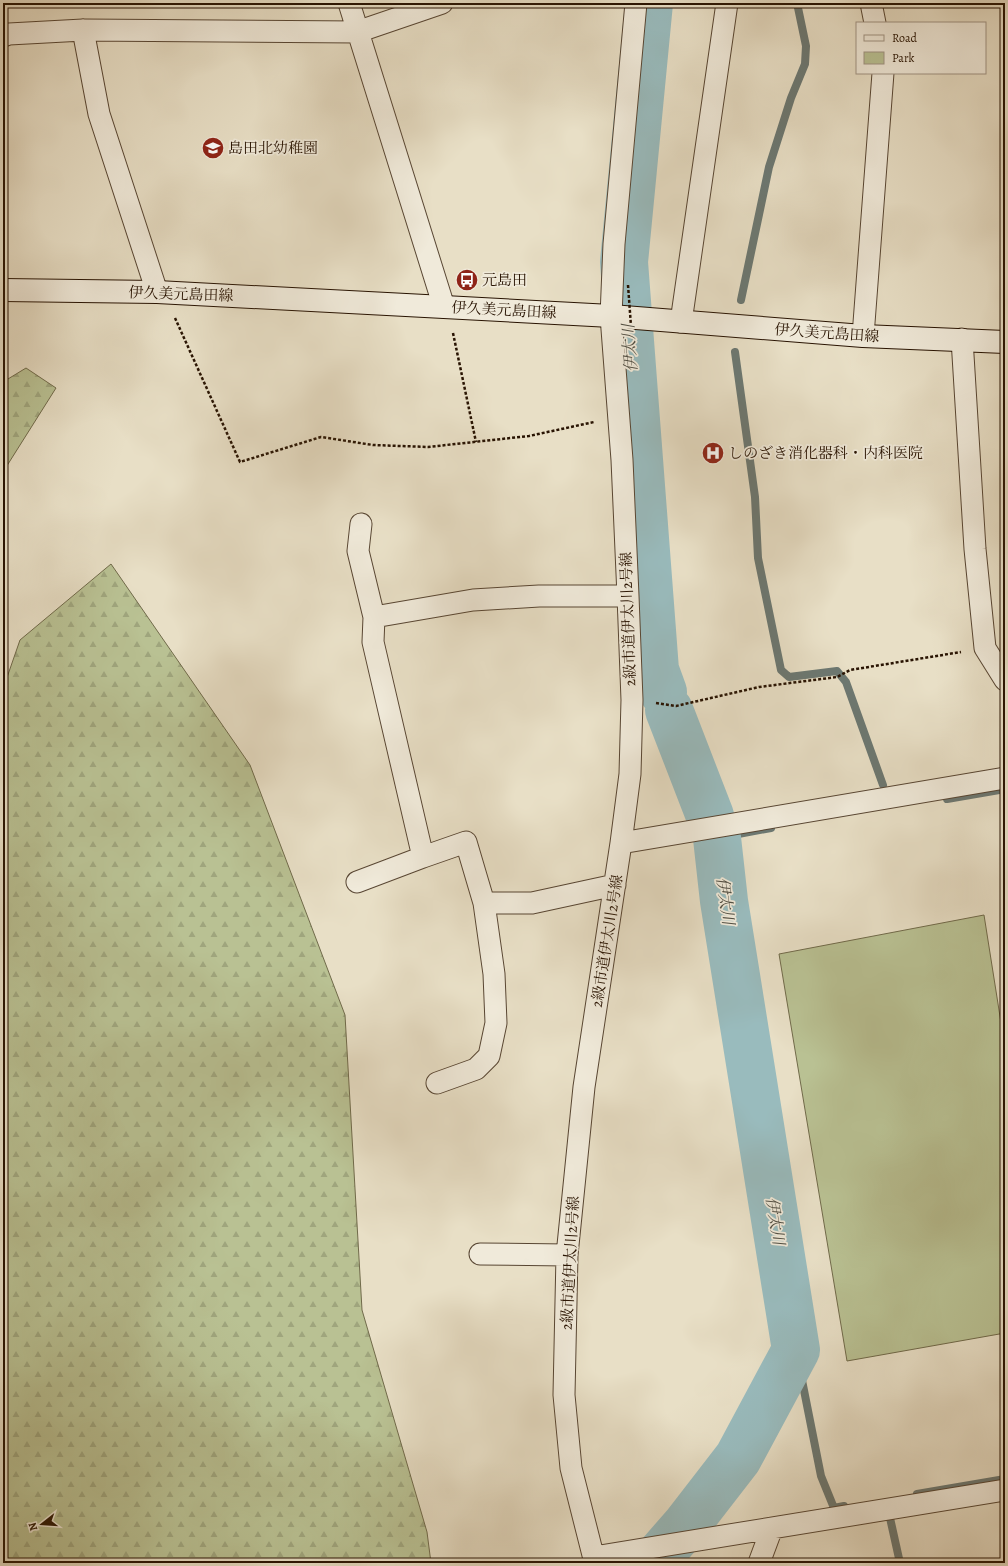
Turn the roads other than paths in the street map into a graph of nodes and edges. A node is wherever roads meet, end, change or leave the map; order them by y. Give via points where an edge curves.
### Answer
1 (349, 3) edge
2 (636, 3) edge
3 (727, 3) edge
4 (872, 3) edge
5 (433, 4) edge
6 (875, 22) edge
7 (83, 30) junction
8 (356, 32) junction
9 (3, 36) edge
10 (883, 74) edge
11 (3, 290) edge
12 (160, 292) junction
13 (444, 307) junction
14 (624, 317) junction
15 (681, 322) junction
16 (862, 336) junction
17 (962, 339) junction
18 (1005, 342) edge
19 (361, 524) dead end
20 (628, 596) junction
21 (374, 617) junction
22 (1005, 680) edge
23 (1005, 778) edge
24 (622, 843) junction
25 (423, 857) junction
26 (357, 882) dead end
27 (615, 884) junction
28 (484, 904) junction
29 (437, 1083) dead end
30 (480, 1254) dead end
31 (567, 1255) junction
32 (1005, 1490) edge
33 (772, 1528) junction
34 (595, 1560) edge
35 (759, 1563) edge

1 - 8 street
2 - 14 street, 2級市道伊太川2号線 via 614,244
3 - 15 street
4 - 6 street
5 - 8 street
7 - 8 street
7 - 9 street
7 - 12 street via 99,114
8 - 13 street
10 - 16 street
11 - 12 main road, 伊久美元島田線
12 - 13 main road, 伊久美元島田線
13 - 14 main road, 伊久美元島田線
14 - 15 main road, 伊久美元島田線
14 - 20 street, 2級市道伊太川2号線 via 618,417
15 - 16 main road, 伊久美元島田線
16 - 17 main road, 伊久美元島田線
17 - 18 main road, 伊久美元島田線
17 - 22 street via 975,549 985,648
19 - 21 street via 358,551
20 - 21 street via 539,596 473,600
20 - 24 street, 2級市道伊太川2号線 via 632,700 630,774
21 - 25 street via 373,642
23 - 24 street
24 - 27 street, 2級市道伊太川2号線
25 - 26 street
25 - 28 street via 466,842
27 - 28 street via 532,903
27 - 31 street, 2級市道伊太川2号線 via 584,1087
28 - 29 street via 494,974 496,1023 489,1056 476,1069
30 - 31 street
31 - 34 street, 2級市道伊太川2号線 via 564,1395 571,1468
32 - 33 street
33 - 34 street
33 - 35 street

